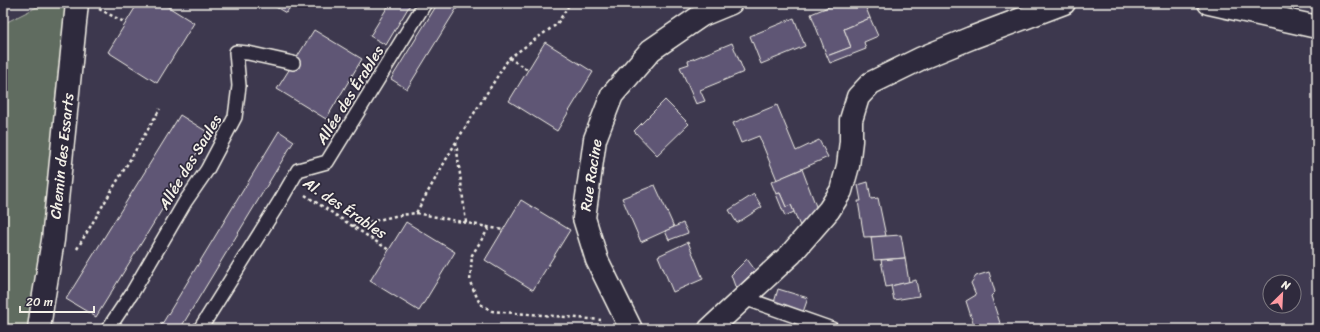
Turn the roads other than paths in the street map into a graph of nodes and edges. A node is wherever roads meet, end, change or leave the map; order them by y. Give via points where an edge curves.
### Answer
1 (425, 3) edge
2 (731, 3) edge
3 (1064, 3) edge
4 (1209, 3) edge
5 (85, 5) edge
6 (1317, 27) edge
7 (293, 64) dead end
8 (744, 298) junction
9 (629, 326) edge
10 (39, 329) edge
11 (108, 329) edge
12 (200, 329) edge
13 (710, 329) edge
14 (832, 329) edge

1 - 12 lane, Allée des Érables via 327,162 298,170
2 - 9 street, Rue Racine via 702,15 652,50 612,95 595,138 584,218 597,260
3 - 8 street via 922,58 871,83 858,97 851,120 848,166 841,192 791,254
4 - 6 street
5 - 10 street, Chemin des Essarts
7 - 11 lane, Allée des Saules via 236,52 239,86 235,117 207,170
8 - 13 street
8 - 14 lane

